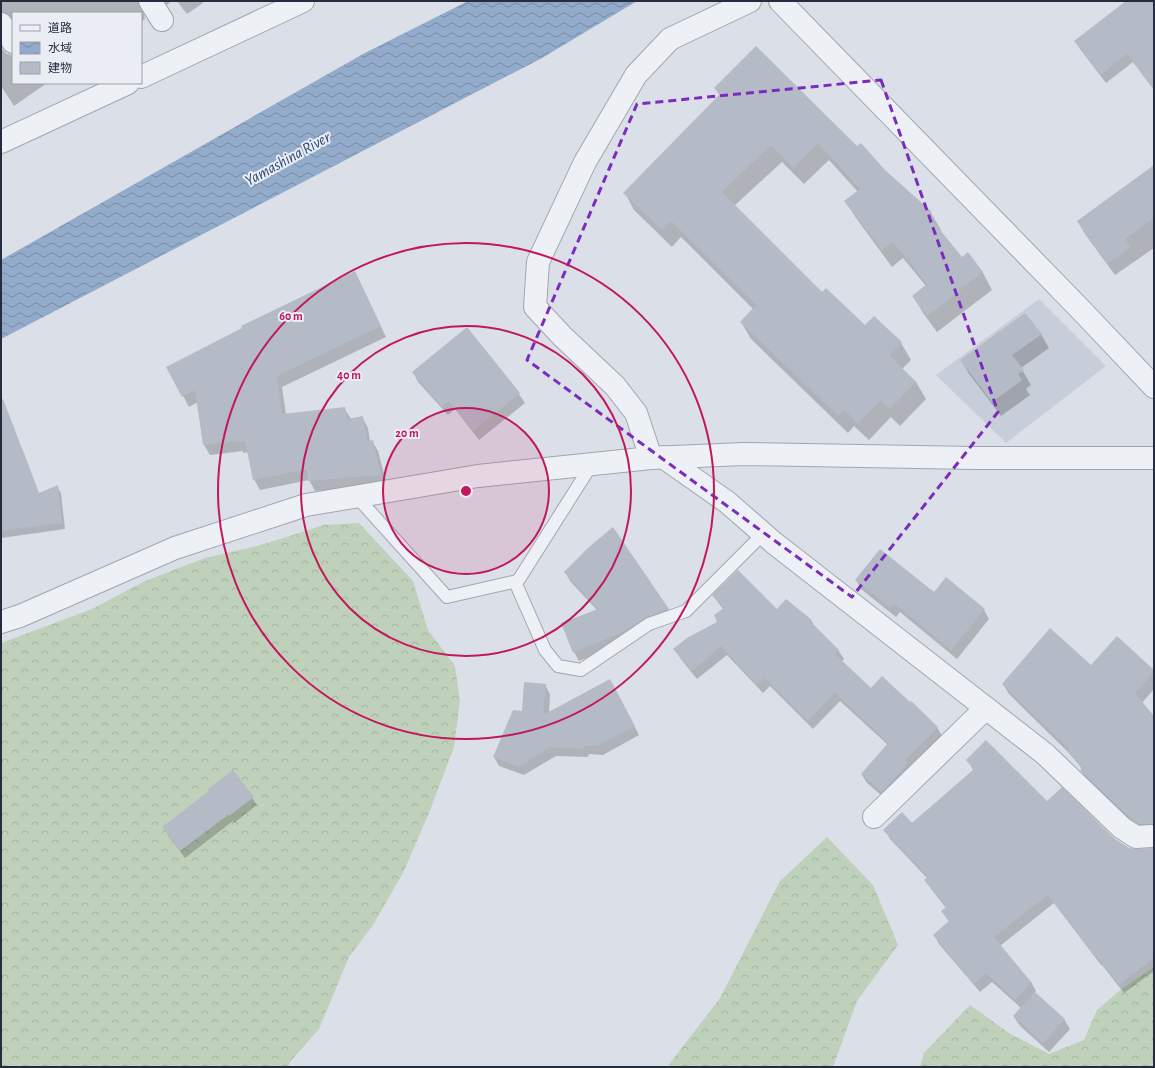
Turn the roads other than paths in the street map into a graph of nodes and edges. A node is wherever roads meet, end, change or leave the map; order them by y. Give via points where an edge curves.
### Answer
1 (150, 1) edge
2 (303, 1) edge
3 (750, 1) edge
4 (780, 1) edge
5 (162, 20) dead end
6 (1, 24) edge
7 (12, 40) edge
8 (142, 77) edge
9 (126, 84) edge
10 (1, 142) edge
11 (1154, 387) edge
12 (657, 457) junction
13 (1154, 458) edge
14 (592, 464) junction
15 (356, 496) junction
16 (763, 534) junction
17 (517, 582) junction
18 (1, 622) edge
19 (986, 708) junction
20 (874, 817) dead end
21 (1153, 836) edge

1 - 5 street
2 - 8 street
3 - 12 street via 670,39 636,75 585,162 538,262 536,307 562,336 615,386 636,413
4 - 11 street
6 - 7 street
9 - 10 street
12 - 13 street via 743,454
12 - 14 street
12 - 16 street via 727,502
14 - 15 street via 478,476
14 - 17 lane
15 - 17 lane via 447,598
15 - 18 street via 306,505 174,548
16 - 17 lane via 686,611 649,624 581,670 558,666 545,650
16 - 19 street
19 - 20 street
19 - 21 street via 1045,754 1122,828 1136,838

